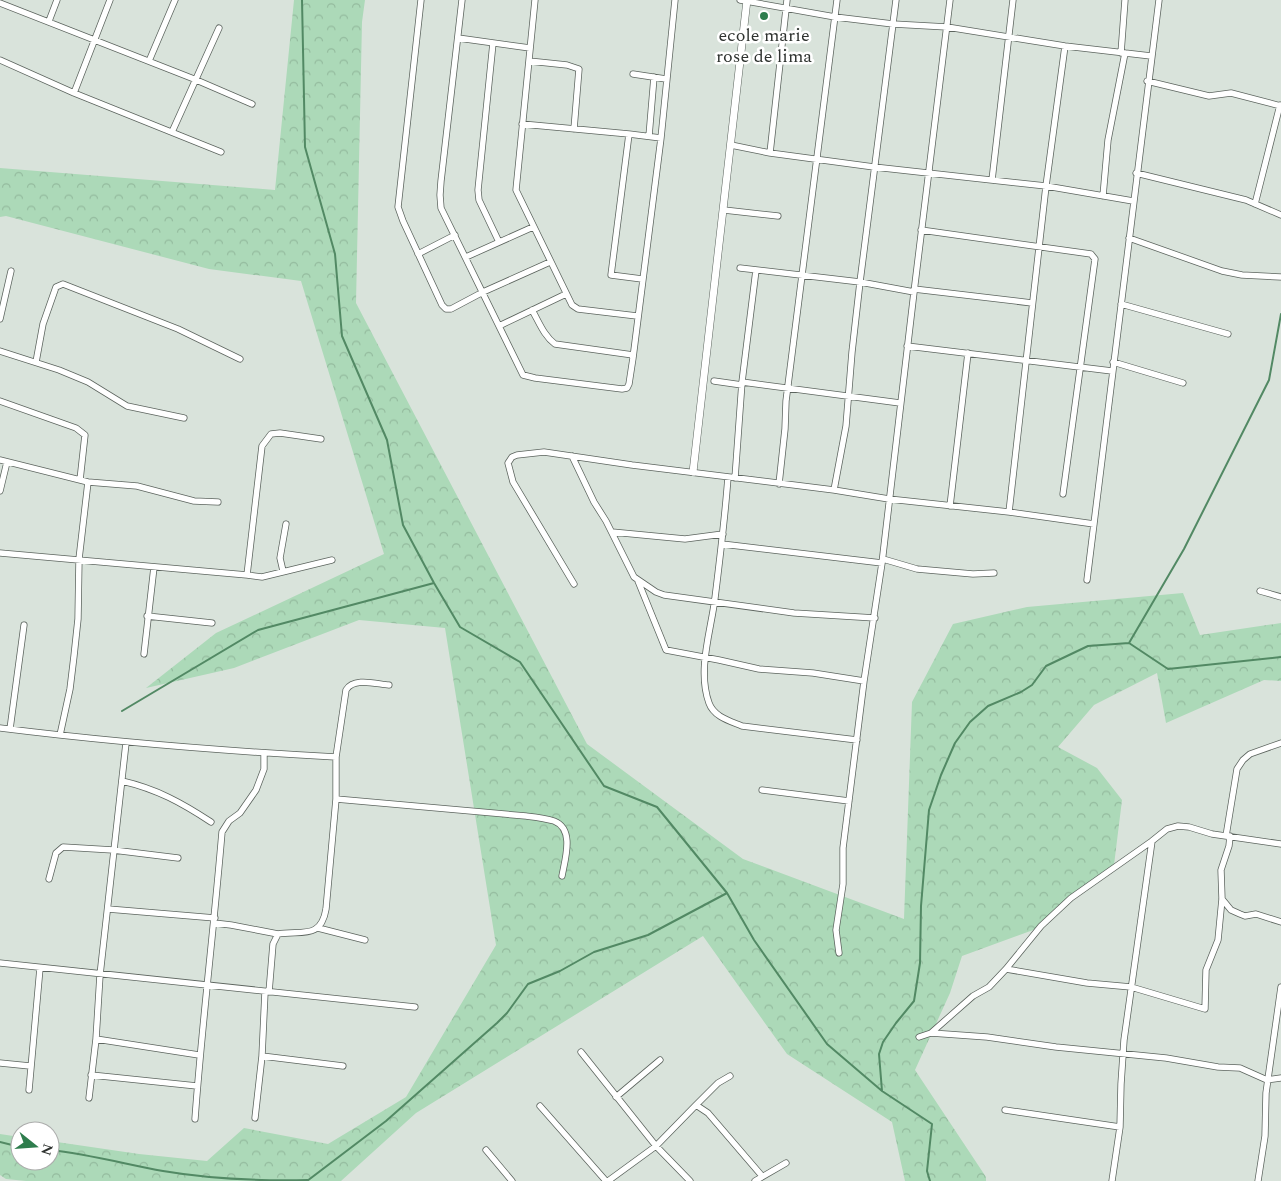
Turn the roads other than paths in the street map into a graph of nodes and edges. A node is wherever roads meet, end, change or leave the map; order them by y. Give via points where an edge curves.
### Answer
1 (58, 0) edge
2 (110, 0) edge
3 (176, 0) edge
4 (421, 0) edge
5 (462, 0) edge
6 (535, 0) edge
7 (675, 0) edge
8 (744, 0) edge
9 (787, 0) edge
10 (837, 0) edge
11 (896, 0) edge
12 (950, 0) edge
13 (1013, 0) edge
14 (1126, 0) edge
15 (1159, 0) edge
16 (0, 3) edge
17 (786, 8) junction
18 (835, 17) junction
19 (49, 22) junction
20 (893, 24) junction
21 (947, 27) junction
22 (219, 28) dead end
23 (1008, 36) junction
24 (458, 38) junction
25 (94, 39) junction
26 (493, 43) junction
27 (1065, 46) junction
28 (530, 48) junction
29 (1123, 53) junction
30 (1150, 56) junction
31 (0, 60) edge
32 (149, 61) junction
33 (529, 61) junction
34 (633, 74) dead end
35 (654, 77) junction
36 (194, 79) junction
37 (666, 79) junction
38 (1148, 81) junction
39 (74, 92) junction
40 (252, 104) dead end
41 (1280, 105) edge
42 (522, 124) junction
43 (574, 129) junction
44 (172, 132) junction
45 (629, 134) junction
46 (649, 136) junction
47 (661, 138) junction
48 (731, 145) junction
49 (221, 152) dead end
50 (770, 153) junction
51 (816, 159) junction
52 (874, 167) junction
53 (929, 173) junction
54 (1136, 173) junction
55 (992, 180) junction
56 (1046, 186) junction
57 (1103, 196) junction
58 (1133, 201) junction
59 (1255, 204) junction
60 (724, 210) junction
61 (1281, 215) edge
62 (778, 216) dead end
63 (533, 227) junction
64 (922, 230) junction
65 (455, 236) junction
66 (1129, 238) junction
67 (499, 242) junction
68 (1039, 248) junction
69 (418, 254) junction
70 (466, 258) junction
71 (550, 262) junction
72 (740, 268) dead end
73 (756, 270) junction
74 (11, 271) dead end
75 (802, 276) junction
76 (1281, 277) edge
77 (642, 279) junction
78 (860, 282) junction
79 (914, 291) junction
80 (483, 292) junction
81 (566, 294) junction
82 (1032, 303) junction
83 (1121, 304) junction
84 (532, 310) junction
85 (637, 316) junction
86 (0, 319) edge
87 (499, 326) junction
88 (1228, 334) dead end
89 (907, 346) junction
90 (0, 351) edge
91 (968, 353) junction
92 (633, 354) junction
93 (240, 359) dead end
94 (1026, 360) junction
95 (36, 362) junction
96 (1112, 362) junction
97 (1081, 367) junction
98 (1112, 370) junction
99 (714, 381) dead end
100 (1183, 383) dead end
101 (742, 384) junction
102 (787, 388) junction
103 (849, 396) junction
104 (0, 401) edge
105 (900, 403) junction
106 (184, 418) dead end
107 (322, 439) dead end
108 (572, 456) junction
109 (0, 460) edge
110 (7, 462) junction
111 (693, 472) junction
112 (732, 477) junction
113 (80, 480) junction
114 (88, 482) junction
115 (779, 484) junction
116 (834, 490) junction
117 (0, 491) edge
118 (1063, 494) dead end
119 (889, 499) junction
120 (218, 502) dead end
121 (950, 506) junction
122 (1009, 512) junction
123 (286, 524) dead end
124 (1094, 524) junction
125 (612, 532) junction
126 (723, 534) junction
127 (722, 544) junction
128 (0, 553) edge
129 (79, 559) junction
130 (332, 560) dead end
131 (882, 561) junction
132 (154, 567) junction
133 (283, 571) junction
134 (994, 573) dead end
135 (247, 575) junction
136 (1086, 580) dead end
137 (638, 581) junction
138 (574, 584) dead end
139 (1260, 591) dead end
140 (1281, 596) edge
141 (715, 601) junction
142 (147, 616) junction
143 (875, 618) junction
144 (212, 623) dead end
145 (24, 625) dead end
146 (144, 654) dead end
147 (705, 657) junction
148 (864, 681) junction
149 (389, 685) dead end
150 (0, 728) edge
151 (10, 729) junction
152 (60, 735) junction
153 (856, 740) junction
154 (126, 743) junction
155 (1281, 743) edge
156 (264, 753) junction
157 (336, 757) junction
158 (122, 781) junction
159 (762, 790) dead end
160 (336, 799) junction
161 (849, 801) junction
162 (211, 822) dead end
163 (1228, 836) junction
164 (1152, 841) junction
165 (1281, 844) edge
166 (113, 850) junction
167 (178, 858) dead end
168 (562, 876) dead end
169 (49, 879) dead end
170 (1222, 899) junction
171 (108, 909) junction
172 (215, 921) junction
173 (1281, 922) edge
174 (318, 928) junction
175 (278, 934) junction
176 (365, 940) dead end
177 (838, 953) dead end
178 (0, 963) edge
179 (40, 968) junction
180 (1006, 970) junction
181 (100, 975) junction
182 (208, 986) junction
183 (1281, 987) edge
184 (1131, 988) junction
185 (267, 992) junction
186 (414, 1007) dead end
187 (931, 1033) junction
188 (919, 1037) dead end
189 (96, 1039) junction
190 (581, 1052) dead end
191 (1123, 1053) junction
192 (200, 1055) junction
193 (262, 1056) junction
194 (660, 1060) dead end
195 (0, 1063) edge
196 (30, 1066) junction
197 (343, 1066) dead end
198 (92, 1075) junction
199 (730, 1076) dead end
200 (1281, 1078) edge
201 (1267, 1080) junction
202 (197, 1086) junction
203 (29, 1090) dead end
204 (616, 1097) junction
205 (89, 1098) dead end
206 (696, 1105) junction
207 (540, 1106) dead end
208 (1005, 1110) dead end
209 (255, 1118) dead end
210 (195, 1120) dead end
211 (1120, 1127) junction
212 (656, 1146) junction
213 (486, 1150) dead end
214 (786, 1164) dead end
215 (762, 1176) junction
216 (512, 1181) edge
217 (607, 1181) edge
218 (690, 1181) edge
219 (755, 1181) edge
220 (1112, 1181) edge
221 (1258, 1181) edge

1 - 19 street
2 - 25 street
3 - 32 street
4 - 69 street via 398,207
5 - 24 street
6 - 28 street
7 - 37 street
8 - 17 street
8 - 48 street
9 - 17 street
10 - 18 street
11 - 20 street
12 - 21 street
13 - 23 street
14 - 29 street
15 - 30 street
16 - 19 street
17 - 18 street
17 - 50 street
18 - 20 street
18 - 51 street
19 - 25 street
20 - 21 street
20 - 52 street
21 - 23 street
21 - 53 street
22 - 36 street
23 - 27 street
23 - 55 street
24 - 26 street
24 - 65 street via 440,196
25 - 32 street
25 - 39 street
26 - 28 street
26 - 67 street via 478,190 479,200
27 - 29 street
27 - 56 street
28 - 33 street
29 - 30 street
29 - 57 street via 1108,140
30 - 38 street
31 - 39 street
32 - 36 street
33 - 42 street
33 - 43 street via 567,65 579,70
34 - 35 street
35 - 37 street
35 - 46 street
36 - 40 street
36 - 44 street
37 - 47 street
38 - 41 street via 1209,96 1231,92
38 - 54 street
39 - 44 street
41 - 59 street
42 - 43 street
42 - 63 street via 516,190
43 - 45 street
44 - 49 street
45 - 46 street
45 - 77 street via 611,275
46 - 47 street
47 - 77 street
48 - 50 street
48 - 60 street
50 - 51 street
51 - 52 street
51 - 75 street
52 - 53 street
52 - 78 street
53 - 55 street
53 - 64 street
54 - 58 street
54 - 59 street
55 - 56 street
56 - 57 street
56 - 68 street
57 - 58 street
58 - 66 street
59 - 61 street
60 - 62 street
60 - 111 street
63 - 67 street
63 - 71 street
64 - 68 street
64 - 79 street
65 - 69 street
65 - 70 street
66 - 76 street via 1222,271
66 - 83 street
67 - 70 street
68 - 82 street
68 - 97 street via 1091,254 1095,259
69 - 80 street via 446,309
70 - 80 street
71 - 80 street
71 - 81 street
72 - 73 street
73 - 75 street
73 - 101 street
74 - 86 street
75 - 78 street
75 - 102 street
77 - 85 street
78 - 79 street
78 - 103 street
79 - 82 street
79 - 89 street
80 - 87 street
81 - 84 street
81 - 85 street via 578,309
82 - 94 street
83 - 88 street
83 - 96 street
84 - 87 street
84 - 92 street via 549,340 555,344
85 - 92 street
87 - 92 street via 523,375 530,377 627,388
89 - 91 street
89 - 105 street
90 - 95 street
91 - 94 street
91 - 121 street
93 - 95 street via 178,329 62,284 56,286 43,324
94 - 97 street
94 - 122 street
95 - 106 street via 88,382 127,406
96 - 98 street
96 - 100 street
97 - 98 street
97 - 118 street
98 - 124 street
99 - 101 street
101 - 102 street
101 - 112 street
102 - 103 street
102 - 115 street
103 - 105 street
103 - 116 street
104 - 113 street via 84,432
105 - 119 street
107 - 135 street via 271,434 262,446
108 - 111 street
108 - 125 street
108 - 138 street via 530,453 516,455 508,463 513,482
109 - 110 street
110 - 113 street
110 - 117 street
111 - 112 street
112 - 115 street
112 - 126 street
113 - 114 street
114 - 120 street via 137,486 194,501
114 - 129 street
115 - 116 street
116 - 119 street
119 - 121 street
119 - 131 street
121 - 122 street
122 - 124 street
123 - 133 street via 280,558
124 - 136 street
125 - 126 street via 685,539
125 - 137 street
126 - 127 street
127 - 131 street
127 - 141 street
128 - 129 street
129 - 132 street
129 - 152 street via 78,619 70,689
130 - 133 street
131 - 134 street via 917,569
131 - 143 street
132 - 135 street
132 - 142 street
133 - 135 street via 262,577
137 - 141 street via 664,595
137 - 147 street via 666,650
139 - 140 street
141 - 143 street via 794,613
141 - 147 street
142 - 144 street
142 - 146 street
143 - 148 street
145 - 151 street
147 - 148 street via 758,669
147 - 153 street via 708,703 713,712 727,721 742,726
148 - 153 street
149 - 157 street via 354,682 349,685
150 - 151 street
151 - 152 street
152 - 154 street
153 - 161 street
154 - 156 street
154 - 158 street
155 - 163 street via 1250,754 1237,770
156 - 157 street
156 - 172 street via 264,769 256,790 222,832
157 - 160 street
158 - 162 street via 158,791
158 - 166 street
159 - 161 street
160 - 168 street via 554,821 566,830
160 - 174 street via 326,909
161 - 177 street via 836,930
163 - 164 street via 1178,826 1167,829
163 - 165 street
163 - 170 street via 1229,846 1221,870
164 - 180 street via 1072,898 1042,926
164 - 184 street
166 - 167 street
166 - 169 street via 63,847 56,853
166 - 171 street
170 - 173 street via 1231,910 1245,916 1256,914
170 - 184 street via 1218,940 1206,970 1205,1009
171 - 172 street
171 - 181 street
172 - 175 street
172 - 182 street
174 - 175 street via 306,933
174 - 176 street
175 - 185 street
178 - 179 street
179 - 181 street
179 - 196 street
180 - 184 street
180 - 187 street
181 - 182 street
181 - 189 street
182 - 185 street
182 - 192 street
183 - 201 street
184 - 191 street
185 - 186 street
185 - 193 street
187 - 188 street
187 - 191 street
189 - 192 street
189 - 198 street
190 - 204 street
191 - 201 street via 1240,1068
191 - 211 street
192 - 202 street
193 - 197 street
193 - 209 street
194 - 204 street
195 - 196 street
196 - 203 street
198 - 202 street
198 - 205 street
199 - 206 street
200 - 201 street
201 - 221 street via 1265,1136
202 - 210 street
204 - 212 street
206 - 212 street
206 - 215 street via 708,1113
207 - 217 street
208 - 211 street
211 - 220 street
212 - 217 street
212 - 218 street
213 - 216 street
214 - 215 street
215 - 219 street

